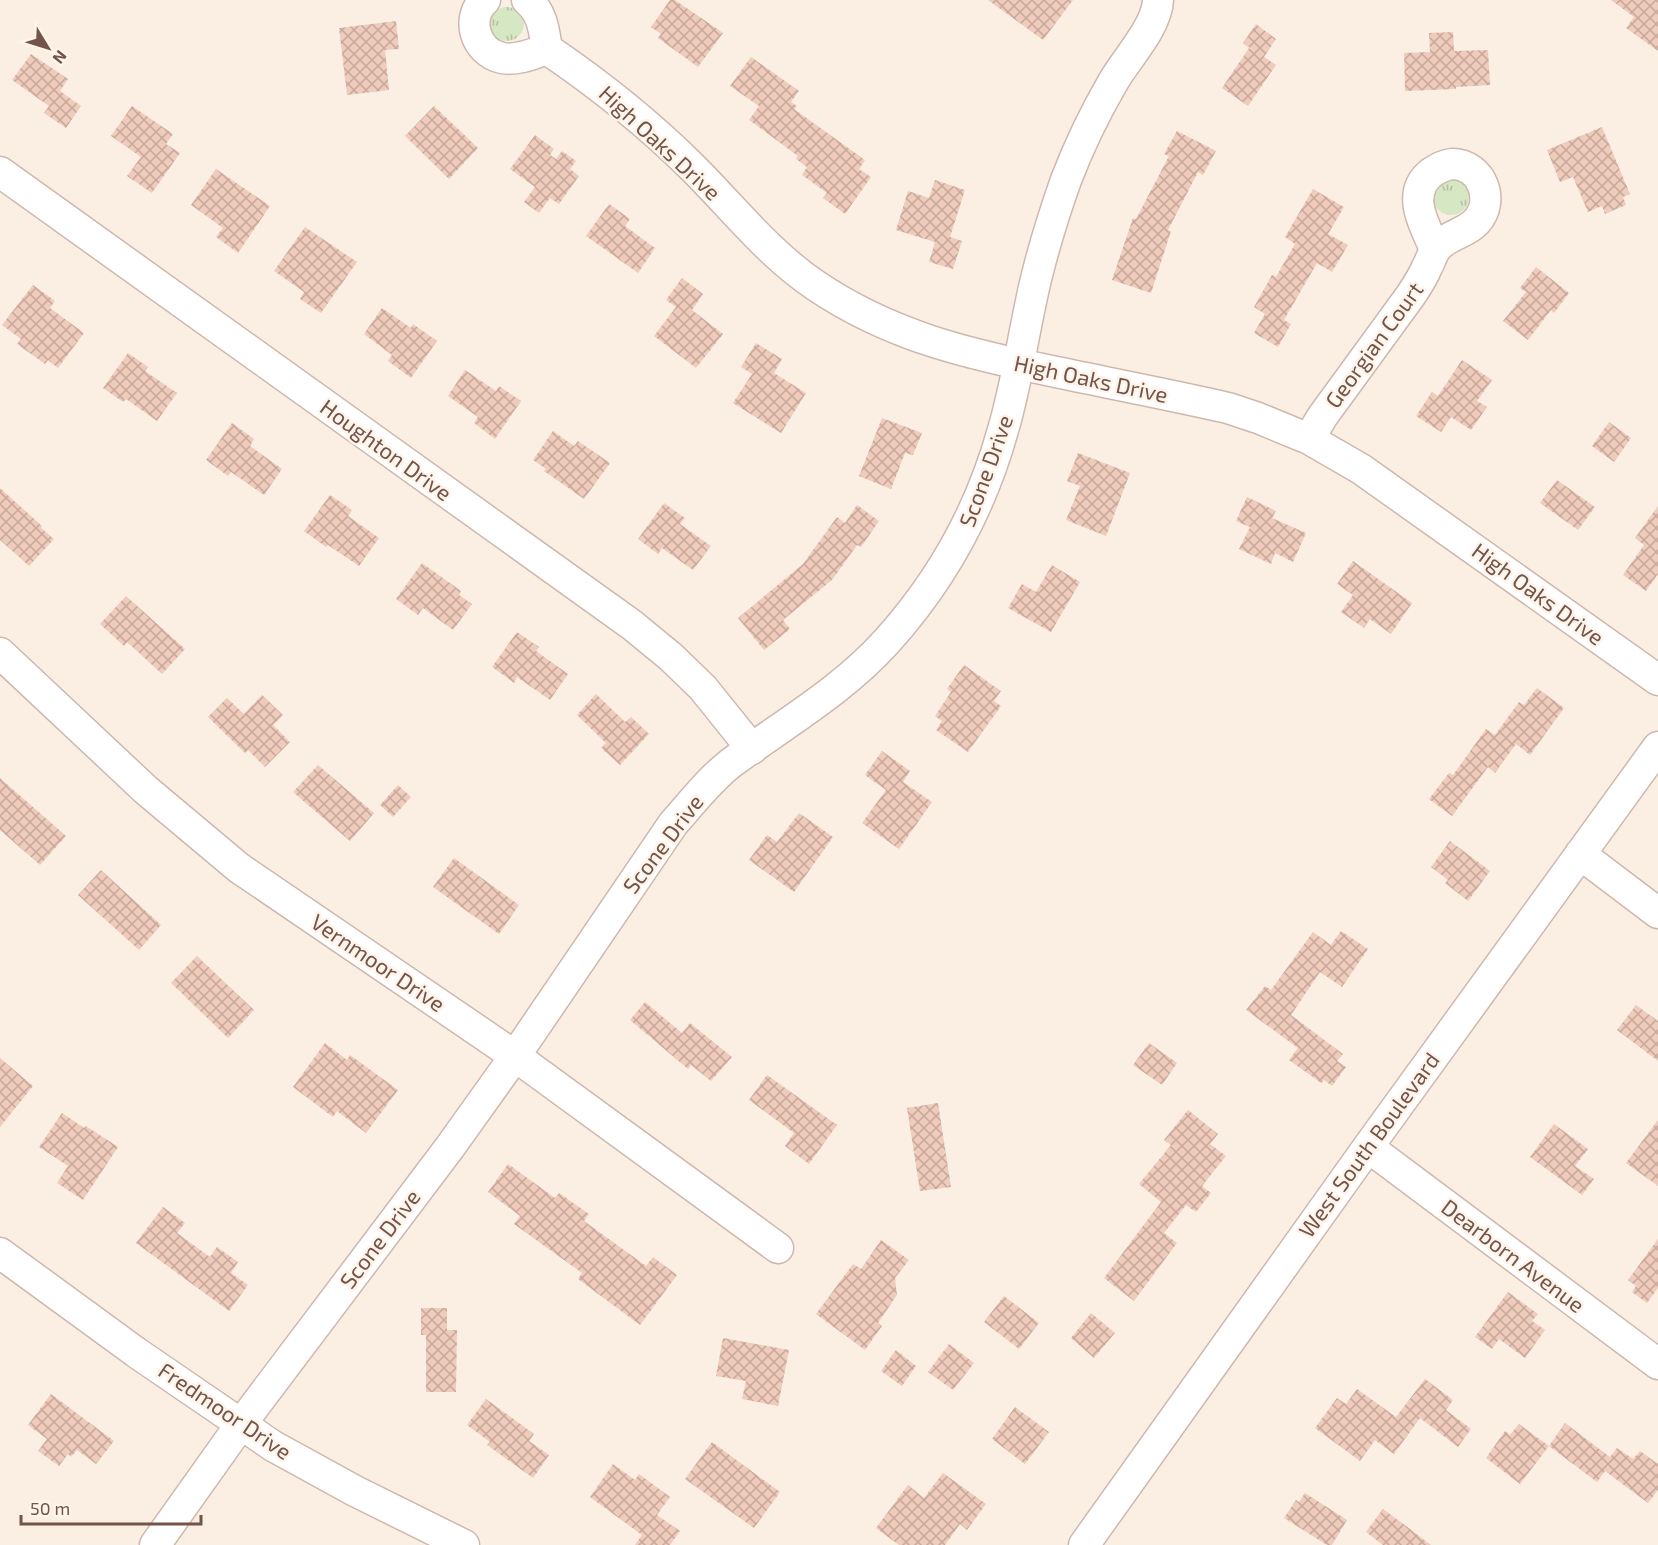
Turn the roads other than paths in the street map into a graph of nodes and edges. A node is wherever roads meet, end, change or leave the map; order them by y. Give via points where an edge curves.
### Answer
1 (485, 0) edge
2 (527, 0) edge
3 (1158, 0) edge
4 (547, 49) junction
5 (0, 172) edge
6 (1435, 249) dead end
7 (1018, 364) junction
8 (1309, 439) junction
9 (0, 653) edge
10 (1658, 680) edge
11 (1658, 747) edge
12 (752, 749) junction
13 (1580, 854) junction
14 (1658, 913) edge
15 (515, 1056) junction
16 (1368, 1147) junction
17 (778, 1248) dead end
18 (0, 1252) edge
19 (1658, 1364) edge
20 (241, 1424) junction
21 (155, 1545) edge
22 (465, 1545) edge
23 (1084, 1545) edge

1 - 4 street via 474,18 478,41 484,49 504,59
2 - 4 street via 538,12
3 - 7 street, Scone Drive via 1149,26 1109,90 1066,180 1037,276
4 - 7 street, High Oaks Drive via 619,100 695,170 764,243 814,284 906,333 945,347
5 - 12 street, Houghton Drive via 632,625 703,688
6 - 8 street, Georgian Court via 1422,278
7 - 8 street, High Oaks Drive via 1228,408
7 - 12 street, Scone Drive via 994,461 961,537 937,578 885,643 854,673
8 - 10 street, High Oaks Drive via 1376,479
9 - 15 street, Vernmoor Drive via 146,790 239,868
11 - 13 street, West South Boulevard
12 - 15 street, Scone Drive via 729,765 673,824
13 - 14 street
13 - 16 street, West South Boulevard
15 - 17 street, Vernmoor Drive
15 - 20 street, Scone Drive
16 - 19 street, Dearborn Avenue
16 - 23 street, West South Boulevard
18 - 20 street, Fredmoor Drive
20 - 21 street, Scone Drive
20 - 22 street, Fredmoor Drive via 312,1468

